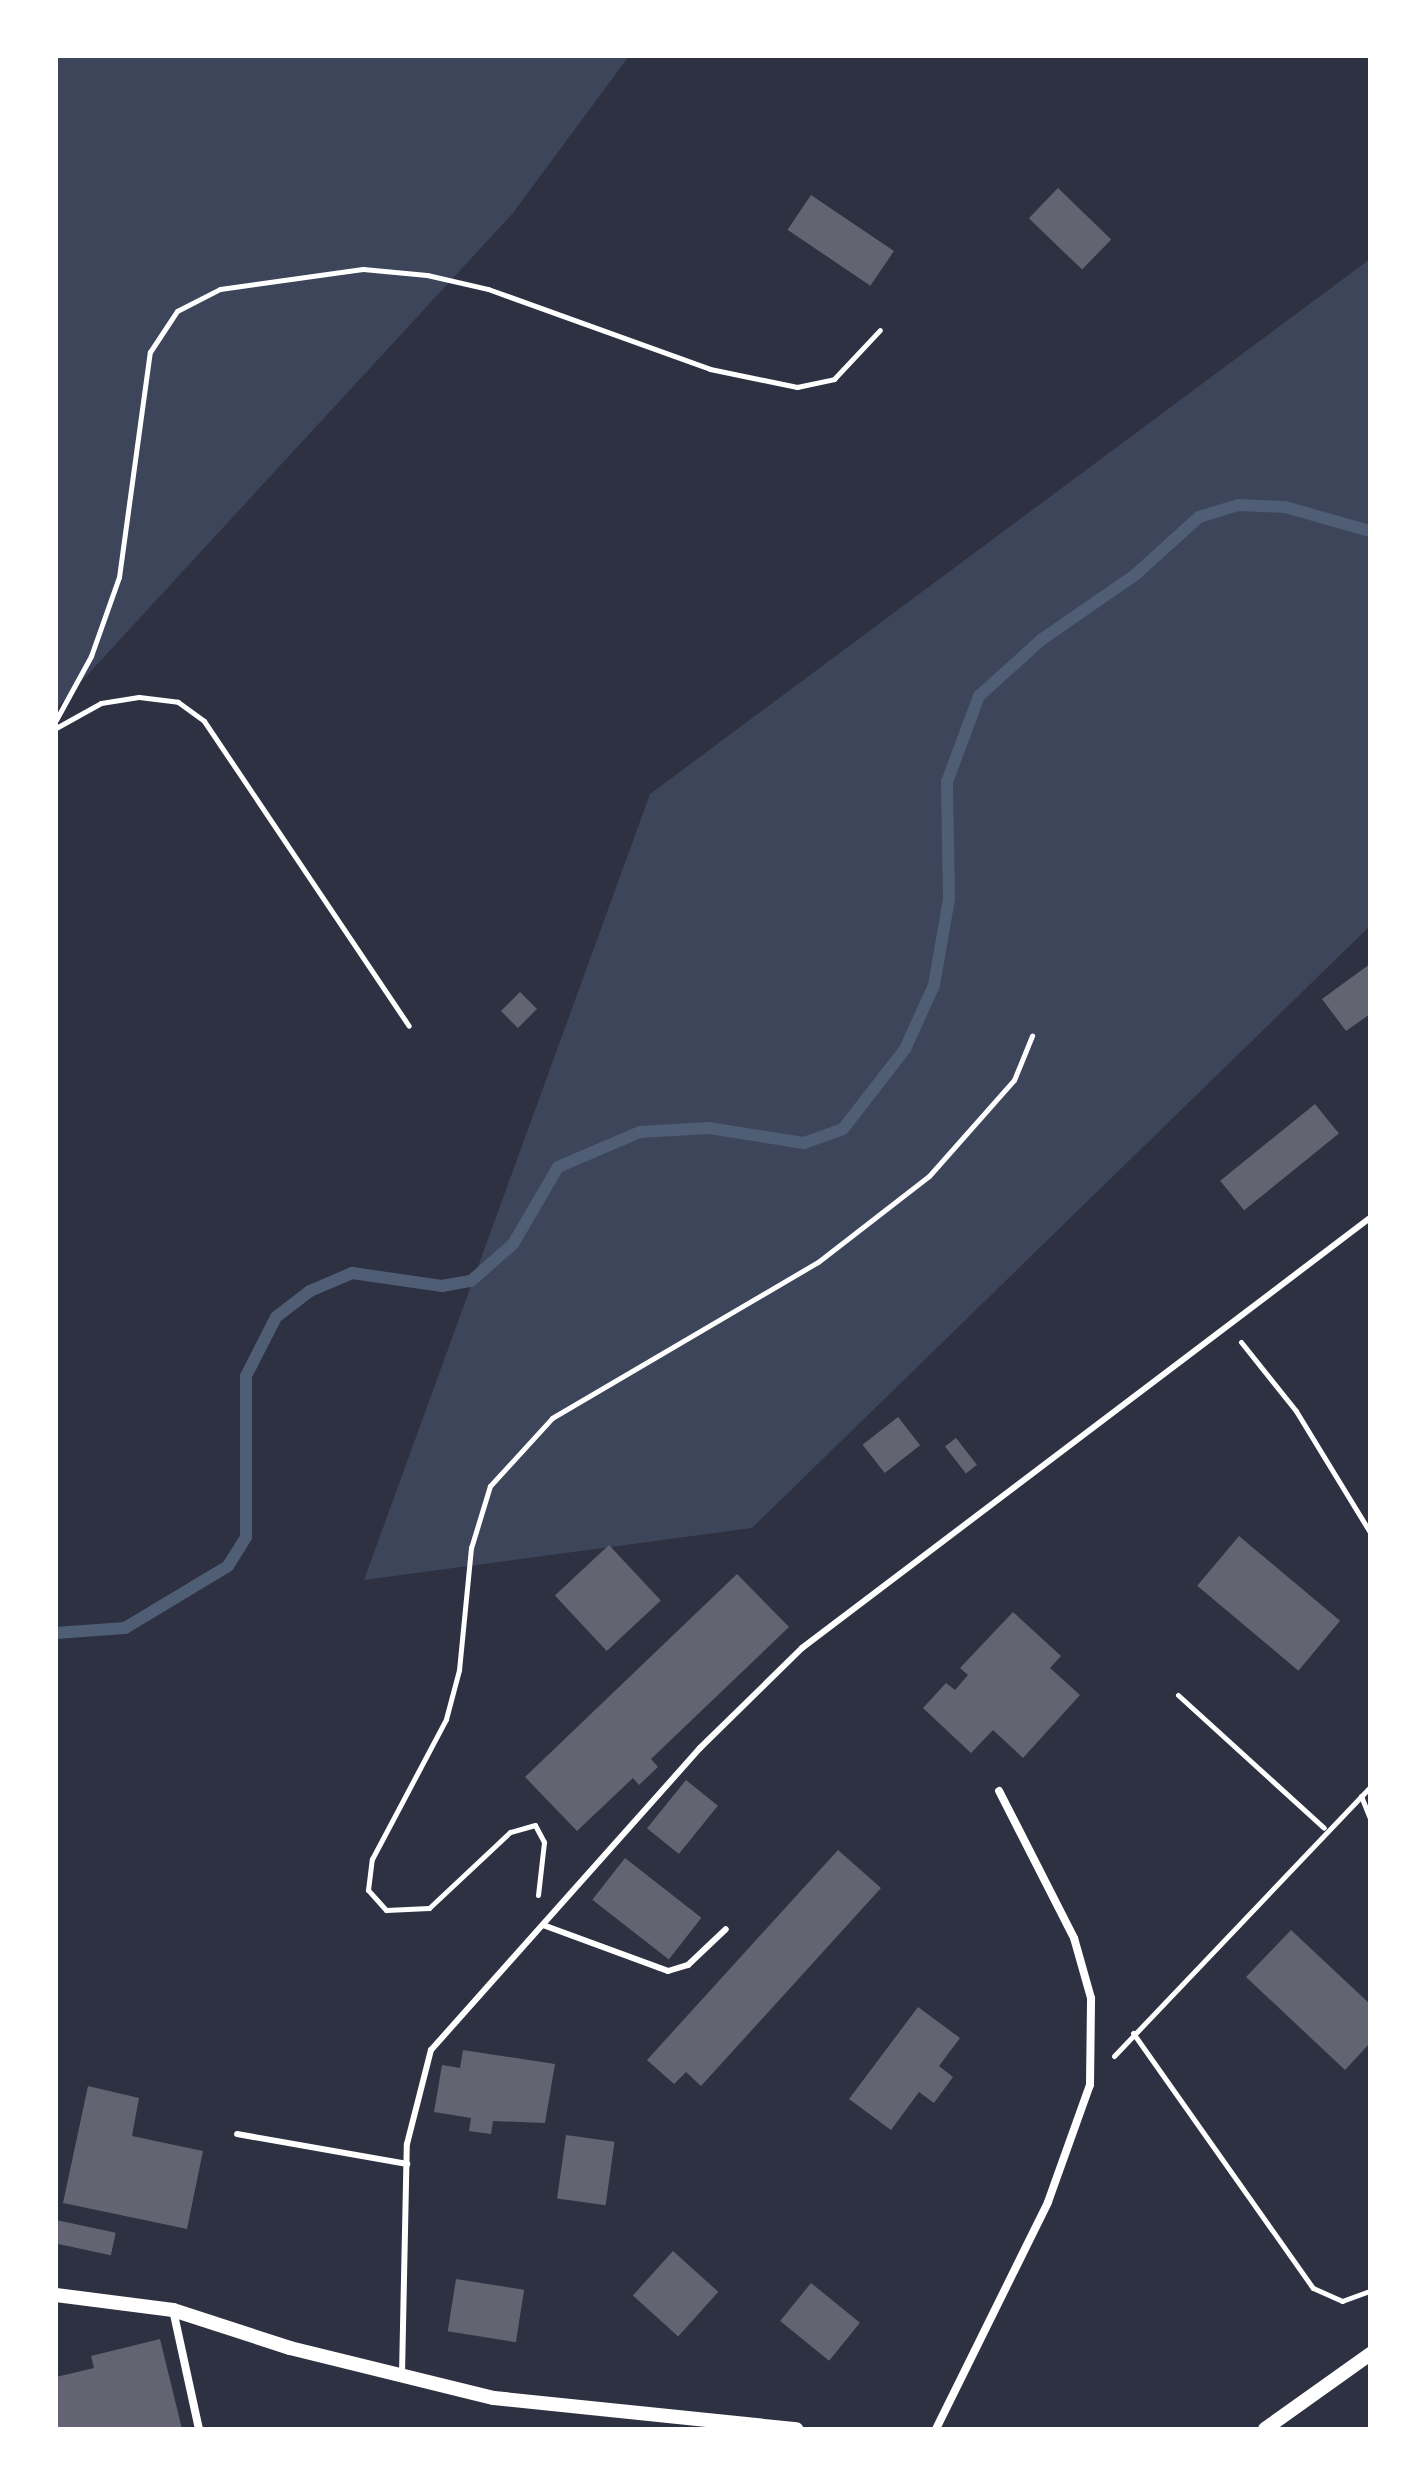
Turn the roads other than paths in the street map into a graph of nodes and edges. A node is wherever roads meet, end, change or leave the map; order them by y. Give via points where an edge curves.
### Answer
1 (1370, 1218) edge
2 (999, 1791) dead end
3 (543, 1925) junction
4 (726, 1929) dead end
5 (237, 2134) dead end
6 (407, 2164) junction
7 (56, 2295) edge
8 (173, 2310) junction
9 (1370, 2354) edge
10 (402, 2378) junction
11 (199, 2429) edge
12 (796, 2429) edge
13 (936, 2429) edge
14 (1265, 2429) edge

1 - 3 lane via 802,1648 700,1748
2 - 13 street via 1074,1938 1091,1998 1090,2085 1048,2202
3 - 4 lane via 668,1971 688,1965
3 - 6 lane via 431,2050
5 - 6 lane
6 - 10 lane
7 - 8 street
8 - 10 street
8 - 11 street
9 - 14 street
10 - 12 street via 494,2398

